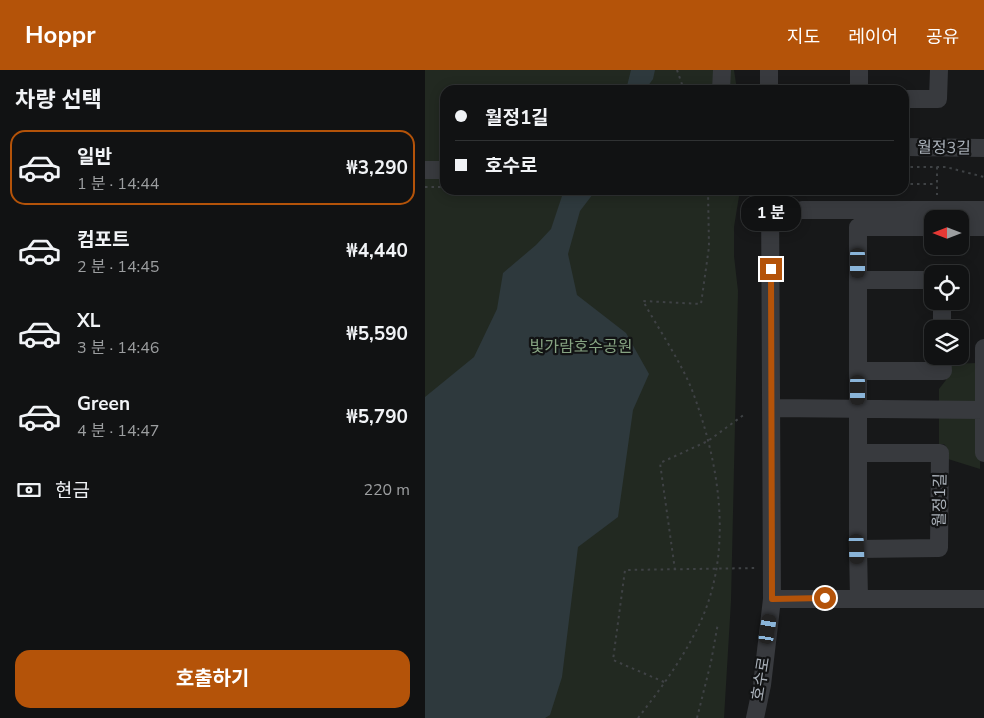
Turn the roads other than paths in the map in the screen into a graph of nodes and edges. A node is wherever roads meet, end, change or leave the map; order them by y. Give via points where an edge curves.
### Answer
1 (722, 70) edge
2 (769, 70) edge
3 (859, 70) edge
4 (939, 70) edge
5 (721, 85) edge
6 (769, 85) edge
7 (859, 85) edge
8 (909, 99) edge
9 (909, 147) edge
10 (984, 148) edge
11 (425, 170) edge
12 (440, 170) edge
13 (770, 195) edge
14 (801, 210) dead end
15 (984, 210) edge
16 (969, 212) edge
17 (924, 217) edge
18 (924, 219) edge
19 (969, 227) edge
20 (984, 227) edge
21 (858, 280) junction
22 (924, 280) edge
23 (984, 348) edge
24 (943, 365) edge
25 (858, 371) junction
26 (773, 408) junction
27 (858, 408) junction
28 (984, 410) edge
29 (984, 453) edge
30 (858, 454) junction
31 (857, 549) junction
32 (859, 598) junction
33 (772, 599) junction
34 (984, 599) edge
35 (755, 718) edge

1 - 5 street
2 - 6 street
3 - 7 street
4 - 8 street via 938,99
9 - 10 street, 월정3길
11 - 12 street
13 - 26 street, 호수로
14 - 17 street
15 - 16 street
18 - 21 street via 858,227
19 - 20 street
21 - 22 street
21 - 25 street
23 - 28 street
24 - 25 street via 943,371
25 - 27 street
26 - 27 street
26 - 33 street, 호수로
27 - 28 street
27 - 30 street
28 - 29 street
30 - 31 street
30 - 31 street, 월정1길 via 940,454 939,548
31 - 32 street
32 - 33 street
32 - 34 street
33 - 35 street, 호수로

